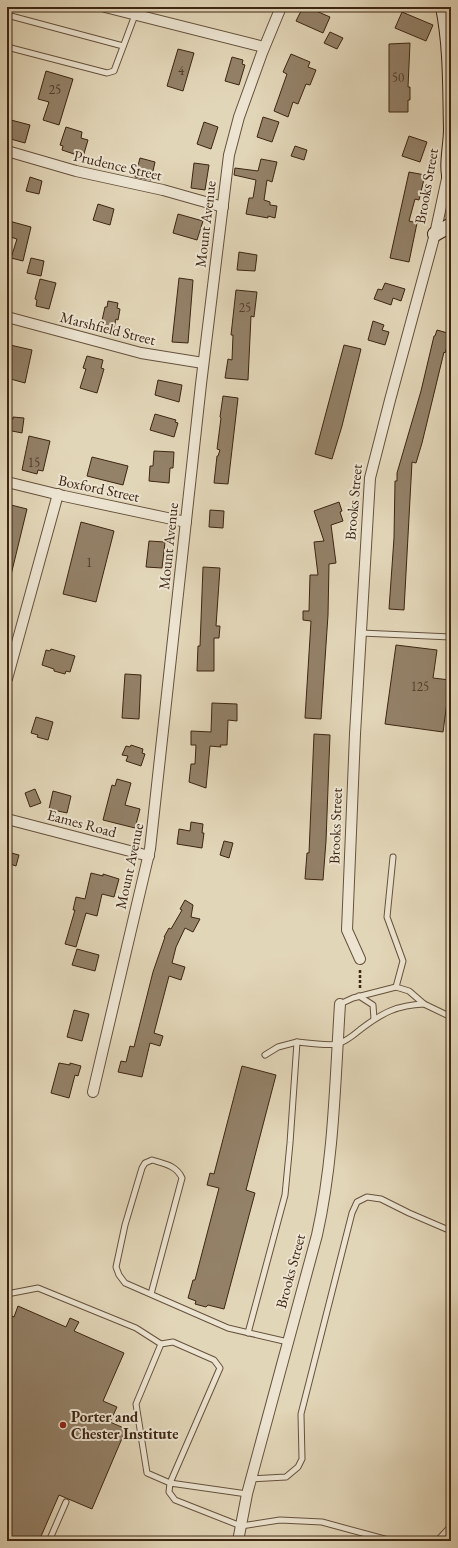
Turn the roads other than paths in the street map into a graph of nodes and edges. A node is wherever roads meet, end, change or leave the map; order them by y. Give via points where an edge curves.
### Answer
1 (105, 7) edge
2 (281, 7) edge
3 (443, 7) edge
4 (7, 15) edge
5 (135, 15) junction
6 (123, 46) junction
7 (7, 47) edge
8 (264, 47) junction
9 (7, 151) edge
10 (450, 158) edge
11 (450, 179) edge
12 (223, 207) junction
13 (451, 225) edge
14 (435, 234) junction
15 (7, 317) edge
16 (203, 363) junction
17 (7, 482) edge
18 (58, 494) junction
19 (186, 522) junction
20 (361, 633) junction
21 (451, 637) edge
22 (11, 646) edge
23 (7, 679) edge
24 (7, 819) edge
25 (148, 856) junction
26 (394, 856) dead end
27 (360, 959) road end
28 (396, 988) junction
29 (359, 996) junction
30 (340, 1004) joint
31 (424, 1004) junction
32 (451, 1018) edge
33 (374, 1020) junction
34 (297, 1042) junction
35 (338, 1044) junction
36 (265, 1056) dead end
37 (93, 1092) dead end
38 (451, 1231) edge
39 (7, 1294) edge
40 (151, 1294) junction
41 (248, 1333) junction
42 (288, 1342) junction
43 (161, 1344) junction
44 (251, 1479) junction
45 (170, 1483) junction
46 (247, 1494) junction
47 (66, 1502) dead end
48 (241, 1526) junction
49 (451, 1526) edge
50 (49, 1541) edge
51 (238, 1541) edge
52 (392, 1541) edge
53 (437, 1541) edge

1 - 5 street
2 - 8 street, Mount Avenue
3 - 10 main road, Brooks Street via 450,75
4 - 6 lane
5 - 6 lane
5 - 8 street
6 - 7 lane via 114,71 107,73
8 - 12 street, Mount Avenue via 229,155
9 - 12 street, Prudence Street via 76,172 163,190
10 - 11 main road, Brooks Street
11 - 14 street, Brooks Street
12 - 16 street, Mount Avenue
13 - 14 main road
14 - 20 street, Brooks Street via 370,478
15 - 16 street, Marshfield Street via 141,353
16 - 19 street, Mount Avenue
17 - 18 street, Boxford Street
18 - 19 street, Boxford Street
18 - 22 street
19 - 25 street, Mount Avenue via 155,816
20 - 21 lane
20 - 27 street, Brooks Street via 347,930
22 - 23 street
24 - 25 street, Eames Road
25 - 37 street, Mount Avenue
26 - 28 lane via 387,917 403,961
28 - 29 lane
28 - 31 lane via 409,991
29 - 30 lane
29 - 33 lane via 373,1005
30 - 35 street, Brooks Street
31 - 32 lane
31 - 33 lane via 411,1004 392,1009
33 - 35 lane
34 - 35 lane
34 - 36 lane via 278,1047
34 - 41 lane via 284,1195
35 - 42 street, Brooks Street via 326,1191 317,1235
38 - 44 lane via 381,1199 367,1198 357,1202 352,1213 301,1414 302,1459 298,1467 286,1476
39 - 43 lane via 38,1288 136,1328
40 - 40 lane via 125,1283 116,1267 142,1168 145,1163 152,1160 179,1170 182,1178
40 - 41 lane via 228,1328
41 - 42 lane
42 - 44 street, Brooks Street
43 - 45 lane via 136,1404 146,1473
43 - 45 lane via 173,1342 214,1360 220,1368
44 - 46 street, Brooks Street
45 - 46 lane
45 - 48 lane via 169,1492 175,1500
46 - 48 street, Brooks Street
47 - 50 lane
48 - 51 street, Brooks Street
48 - 52 lane via 280,1520 322,1522
49 - 53 lane

